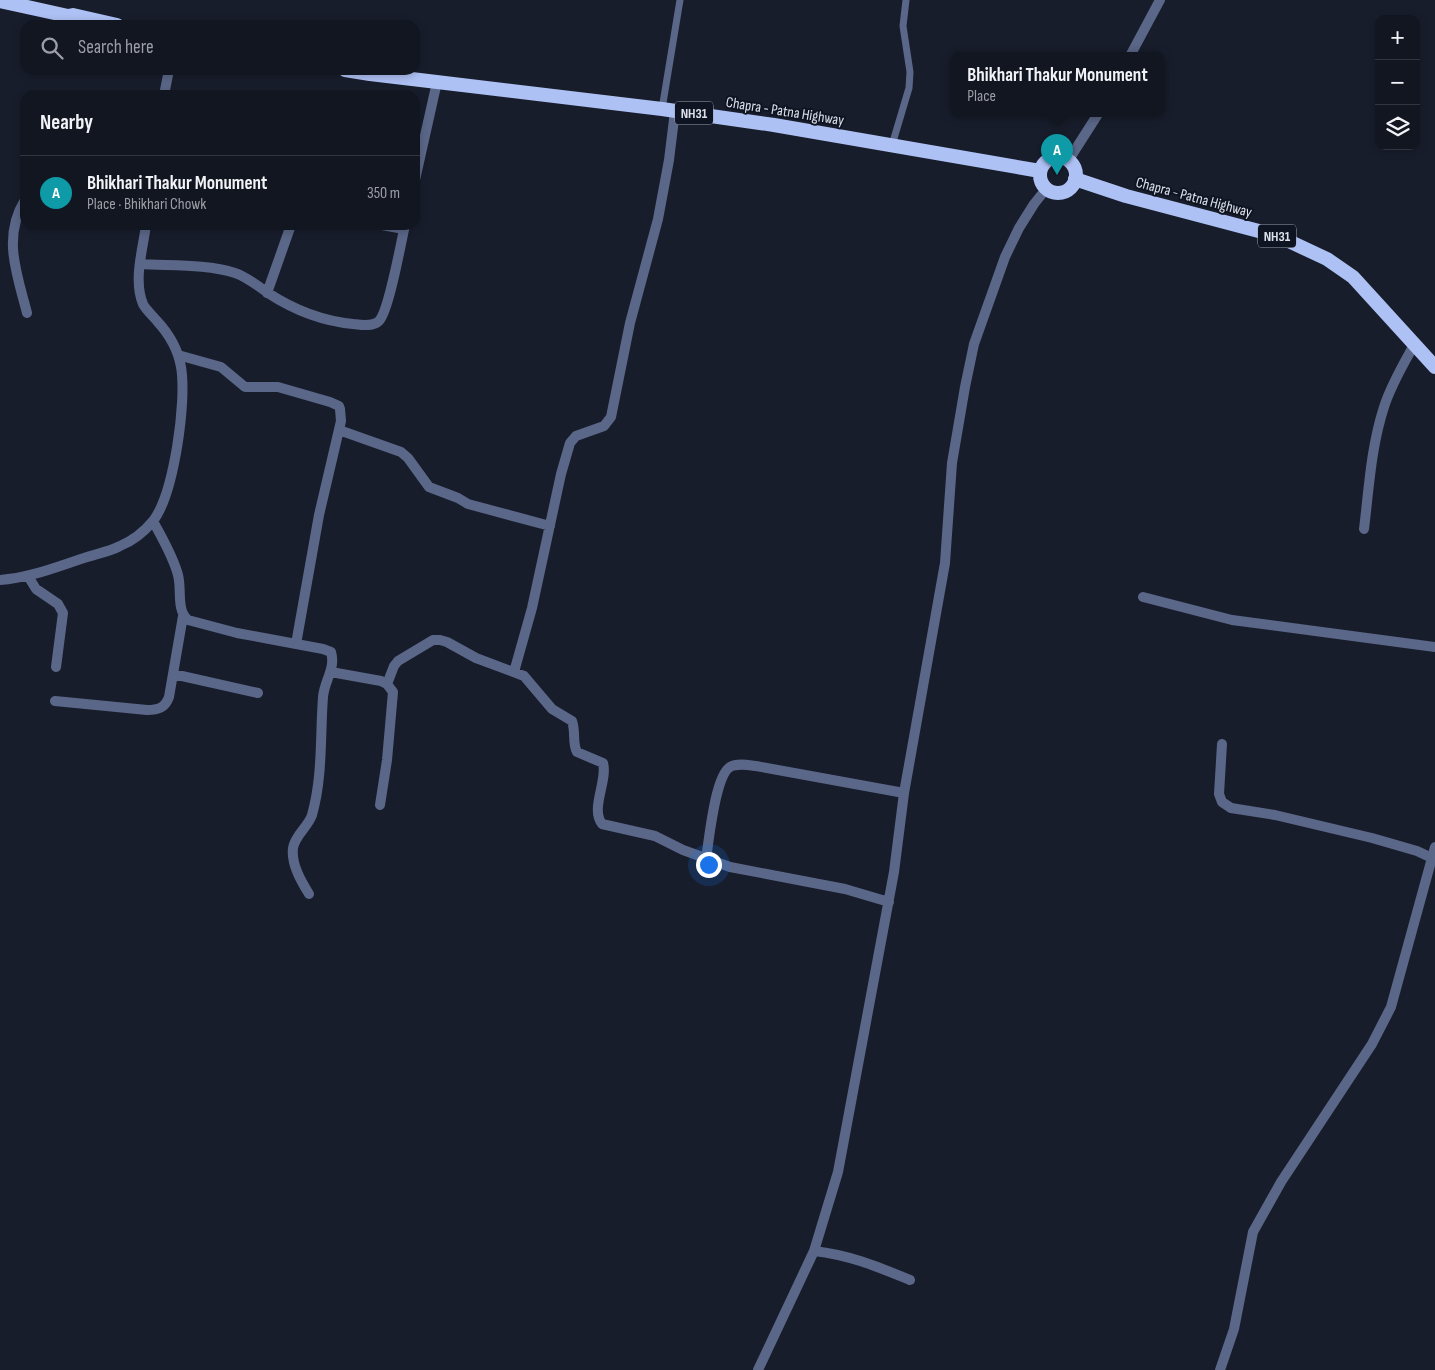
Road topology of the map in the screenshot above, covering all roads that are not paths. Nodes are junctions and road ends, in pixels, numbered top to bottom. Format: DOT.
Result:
graph roads {
  1 [pos="23,0"];
  2 [pos="680,0"];
  3 [pos="906,0"];
  4 [pos="1160,0"];
  5 [pos="0,1"];
  6 [pos="73,15"];
  7 [pos="95,20"];
  8 [pos="1132,52"];
  9 [pos="168,75"];
  10 [pos="383,75"];
  11 [pos="437,82"];
  12 [pos="165,90"];
  13 [pos="668,110"];
  14 [pos="1096,117"];
  15 [pos="892,145"];
  16 [pos="420,158"];
  17 [pos="1068,161"];
  18 [pos="1040,171"];
  19 [pos="1075,180"];
  20 [pos="1046,190"];
  21 [pos="20,208"];
  22 [pos="145,230"];
  23 [pos="290,230"];
  24 [pos="403,230"];
  25 [pos="140,264"];
  26 [pos="267,293"];
  27 [pos="27,313"];
  28 [pos="1414,345"];
  29 [pos="178,355"];
  30 [pos="1435,367"];
  31 [pos="339,430"];
  32 [pos="153,521"];
  33 [pos="550,526"];
  34 [pos="1364,529"];
  35 [pos="28,576"];
  36 [pos="0,580"];
  37 [pos="1143,597"];
  38 [pos="183,616"];
  39 [pos="296,644"];
  40 [pos="1435,647"];
  41 [pos="56,667"];
  42 [pos="331,672"];
  43 [pos="514,672"];
  44 [pos="173,674"];
  45 [pos="387,684"];
  46 [pos="258,693"];
  47 [pos="55,701"];
  48 [pos="1222,744"];
  49 [pos="904,793"];
  50 [pos="380,804"];
  51 [pos="1435,847"];
  52 [pos="1432,858"];
  53 [pos="706,859"];
  54 [pos="309,894"];
  55 [pos="888,902"];
  56 [pos="814,1251"];
  57 [pos="910,1280"];
  58 [pos="758,1370"];
  59 [pos="1220,1370"];
  1 -- 6 [label="highway"];
  2 -- 13 [label="lane"];
  3 -- 15 [label="lane"];
  4 -- 8 [label="street"];
  5 -- 6 [label="highway"];
  6 -- 7 [label="highway"];
  9 -- 12 [label="street"];
  10 -- 11 [label="highway, Chapra - Patna Highway / NH31"];
  11 -- 13 [label="highway, Chapra - Patna Highway / NH31"];
  11 -- 16 [label="street"];
  13 -- 15 [label="highway, Chapra - Patna Highway / NH31"];
  13 -- 33 [label="street"];
  14 -- 17 [label="street"];
  15 -- 18 [label="highway, Chapra - Patna Highway / NH31"];
  17 -- 18 [label="highway"];
  17 -- 19 [label="highway"];
  18 -- 20 [label="highway"];
  19 -- 20 [label="highway"];
  19 -- 28 [label="highway, Chapra - Patna Highway / NH31"];
  20 -- 49 [label="street"];
  21 -- 27 [label="street"];
  22 -- 25 [label="street"];
  23 -- 26 [label="street"];
  24 -- 26 [label="street"];
  25 -- 26 [label="street"];
  25 -- 29 [label="street"];
  28 -- 30 [label="highway, Chapra - Patna Highway / NH31"];
  28 -- 34 [label="street"];
  29 -- 31 [label="street"];
  29 -- 32 [label="street"];
  31 -- 33 [label="street"];
  31 -- 39 [label="street"];
  32 -- 35 [label="street"];
  32 -- 38 [label="street"];
  33 -- 43 [label="street"];
  35 -- 36 [label="street"];
  35 -- 41 [label="street"];
  37 -- 40 [label="street"];
  38 -- 39 [label="street"];
  38 -- 44 [label="street"];
  39 -- 42 [label="street"];
  42 -- 45 [label="street"];
  42 -- 54 [label="street"];
  43 -- 45 [label="street"];
  43 -- 53 [label="street"];
  44 -- 46 [label="street"];
  44 -- 47 [label="street"];
  45 -- 50 [label="street"];
  48 -- 52 [label="street"];
  49 -- 53 [label="street"];
  49 -- 55 [label="street"];
  51 -- 52 [label="street"];
  52 -- 59 [label="street"];
  53 -- 55 [label="street"];
  55 -- 56 [label="street"];
  56 -- 57 [label="street"];
  56 -- 58 [label="street"];
}
